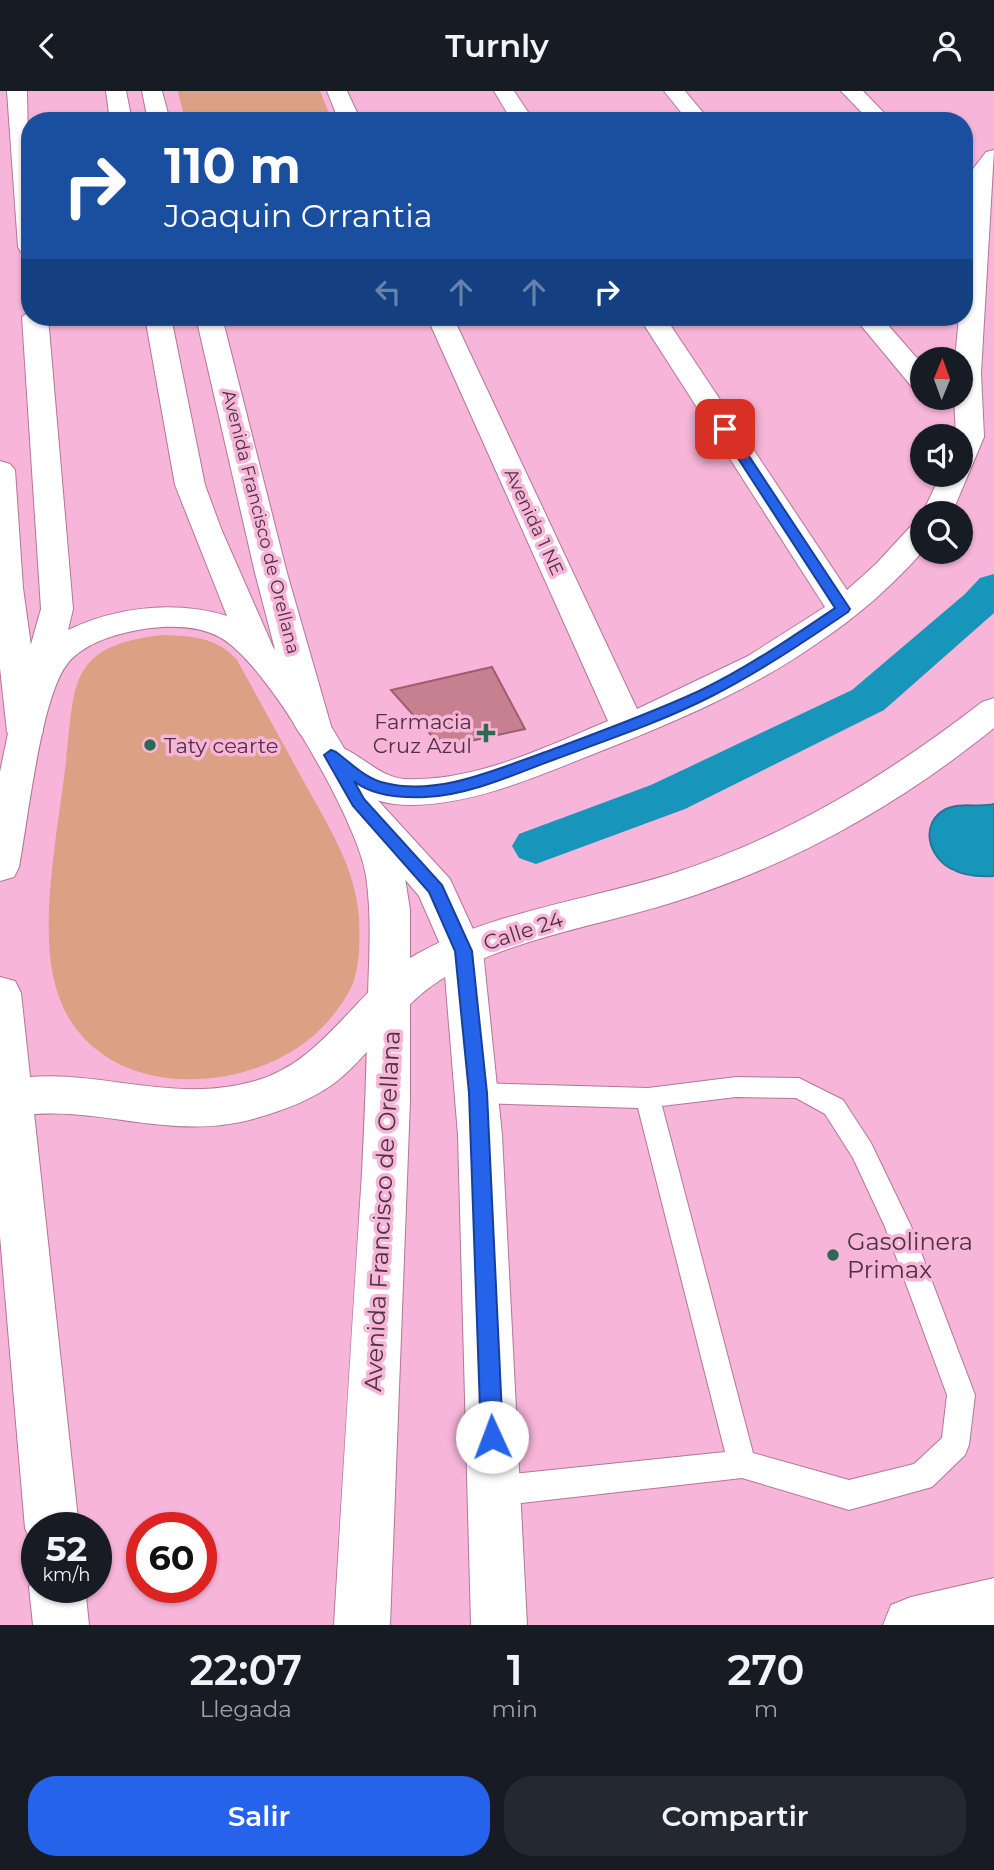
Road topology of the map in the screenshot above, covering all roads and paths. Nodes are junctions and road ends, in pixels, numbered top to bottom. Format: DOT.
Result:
graph roads {
  1 [pos="17,91"];
  2 [pos="116,91"];
  3 [pos="152,91"];
  4 [pos="337,91"];
  5 [pos="503,91"];
  6 [pos="674,91"];
  7 [pos="851,91"];
  8 [pos="120,112"];
  9 [pos="157,112"];
  10 [pos="346,112"];
  11 [pos="517,112"];
  12 [pos="692,112"];
  13 [pos="873,112"];
  14 [pos="21,139"];
  15 [pos="994,157"];
  16 [pos="973,205"];
  17 [pos="36,326"];
  18 [pos="160,326"];
  19 [pos="211,326"];
  20 [pos="444,326"];
  21 [pos="658,326"];
  22 [pos="875,326"];
  23 [pos="968,326"];
  24 [pos="910,367"];
  25 [pos="966,424"];
  26 [pos="0,470"];
  27 [pos="910,548"];
  28 [pos="843,609"];
  29 [pos="257,649"];
  30 [pos="994,710"];
  31 [pos="28,716"];
  32 [pos="628,727"];
  33 [pos="322,741"];
  34 [pos="18,771"];
  35 [pos="358,802"];
  36 [pos="0,815"];
  37 [pos="0,867"];
  38 [pos="463,951"];
  39 [pos="0,993"];
  40 [pos="391,996"];
  41 [pos="478,1093"];
  42 [pos="22,1097"];
  43 [pos="648,1098"];
  44 [pos="742,1464"];
  45 [pos="494,1491"];
  46 [pos="51,1512"];
  47 [pos="59,1603"];
  48 [pos="994,1606"];
  49 [pos="61,1625"];
  50 [pos="362,1625"];
  51 [pos="499,1625"];
  52 [pos="911,1625"];
  1 -- 14 [label="main road"];
  2 -- 8 [label="main road"];
  3 -- 9 [label="main road"];
  4 -- 10 [label="main road"];
  5 -- 11 [label="main road"];
  6 -- 12 [label="main road"];
  7 -- 13 [label="main road"];
  15 -- 16 [label="main road"];
  17 -- 31 [label="main road"];
  18 -- 29 [label="main road, Avenida Francisco de Orellana"];
  19 -- 33 [label="main road, Avenida Francisco de Orellana"];
  20 -- 32 [label="main road, Avenida 1 NE"];
  21 -- 28 [label="main road"];
  22 -- 24 [label="main road"];
  23 -- 25 [label="main road"];
  26 -- 31 [label="main road"];
  27 -- 28 [label="main road"];
  28 -- 32 [label="main road"];
  29 -- 31 [label="main road"];
  29 -- 33 [label="main road, Avenida Francisco de Orellana"];
  30 -- 38 [label="main road, Calle 24"];
  31 -- 34 [label="main road"];
  32 -- 33 [label="main road"];
  33 -- 35 [label="main road, Avenida Francisco de Orellana"];
  34 -- 36 [label="main road"];
  34 -- 37 [label="main road"];
  35 -- 38 [label="main road, Avenida Francisco de Orellana"];
  35 -- 40 [label="main road, Avenida Francisco de Orellana"];
  38 -- 40 [label="main road, Calle 24"];
  38 -- 41 [label="main road, Avenida Francisco de Orellana"];
  39 -- 42 [label="main road"];
  40 -- 42 [label="main road, Calle 24"];
  40 -- 50 [label="main road, Avenida Francisco de Orellana"];
  41 -- 43 [label="lane"];
  41 -- 45 [label="main road, Avenida Francisco de Orellana"];
  42 -- 46 [label="main road"];
  43 -- 44 [label="lane"];
  43 -- 44 [label="lane"];
  44 -- 45 [label="lane"];
  45 -- 51 [label="main road, Avenida Francisco de Orellana"];
  47 -- 49 [label="main road"];
  48 -- 52 [label="main road"];
}
